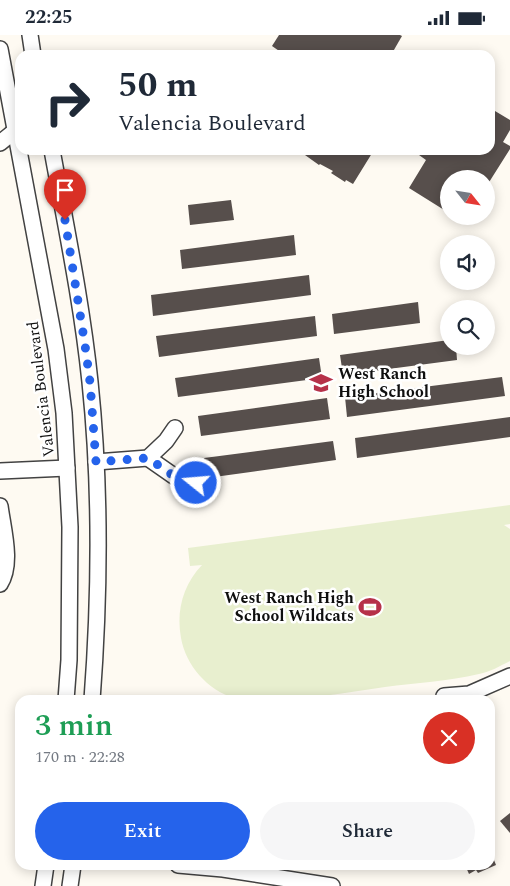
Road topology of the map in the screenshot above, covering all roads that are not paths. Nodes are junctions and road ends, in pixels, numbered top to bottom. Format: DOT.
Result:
graph roads {
  1 [pos="30,35"];
  2 [pos="0,49"];
  3 [pos="32,50"];
  4 [pos="15,116"];
  5 [pos="0,124"];
  6 [pos="15,129"];
  7 [pos="15,132"];
  8 [pos="0,143"];
  9 [pos="22,155"];
  10 [pos="53,155"];
  11 [pos="175,428"];
  12 [pos="148,458"];
  13 [pos="96,462"];
  14 [pos="67,468"];
  15 [pos="0,471"];
  16 [pos="196,483"];
  17 [pos="0,506"];
  18 [pos="0,584"];
  19 [pos="510,676"];
  20 [pos="66,695"];
  21 [pos="92,695"];
  22 [pos="456,695"];
  23 [pos="45,870"];
  24 [pos="72,870"];
  25 [pos="229,870"];
  26 [pos="43,886"];
  27 [pos="70,886"];
  28 [pos="332,886"];
  1 -- 3 [label="street"];
  2 -- 4 [label="street, Valencia Boulevard"];
  5 -- 6 [label="street"];
  7 -- 8 [label="street"];
  9 -- 14 [label="street, Valencia Boulevard"];
  10 -- 13 [label="street"];
  11 -- 12 [label="street"];
  12 -- 13 [label="street"];
  12 -- 16 [label="street"];
  13 -- 21 [label="street"];
  14 -- 15 [label="street"];
  14 -- 20 [label="street, Valencia Boulevard"];
  17 -- 18 [label="street"];
  19 -- 22 [label="street"];
  23 -- 26 [label="street"];
  24 -- 27 [label="street"];
  25 -- 28 [label="street"];
}
